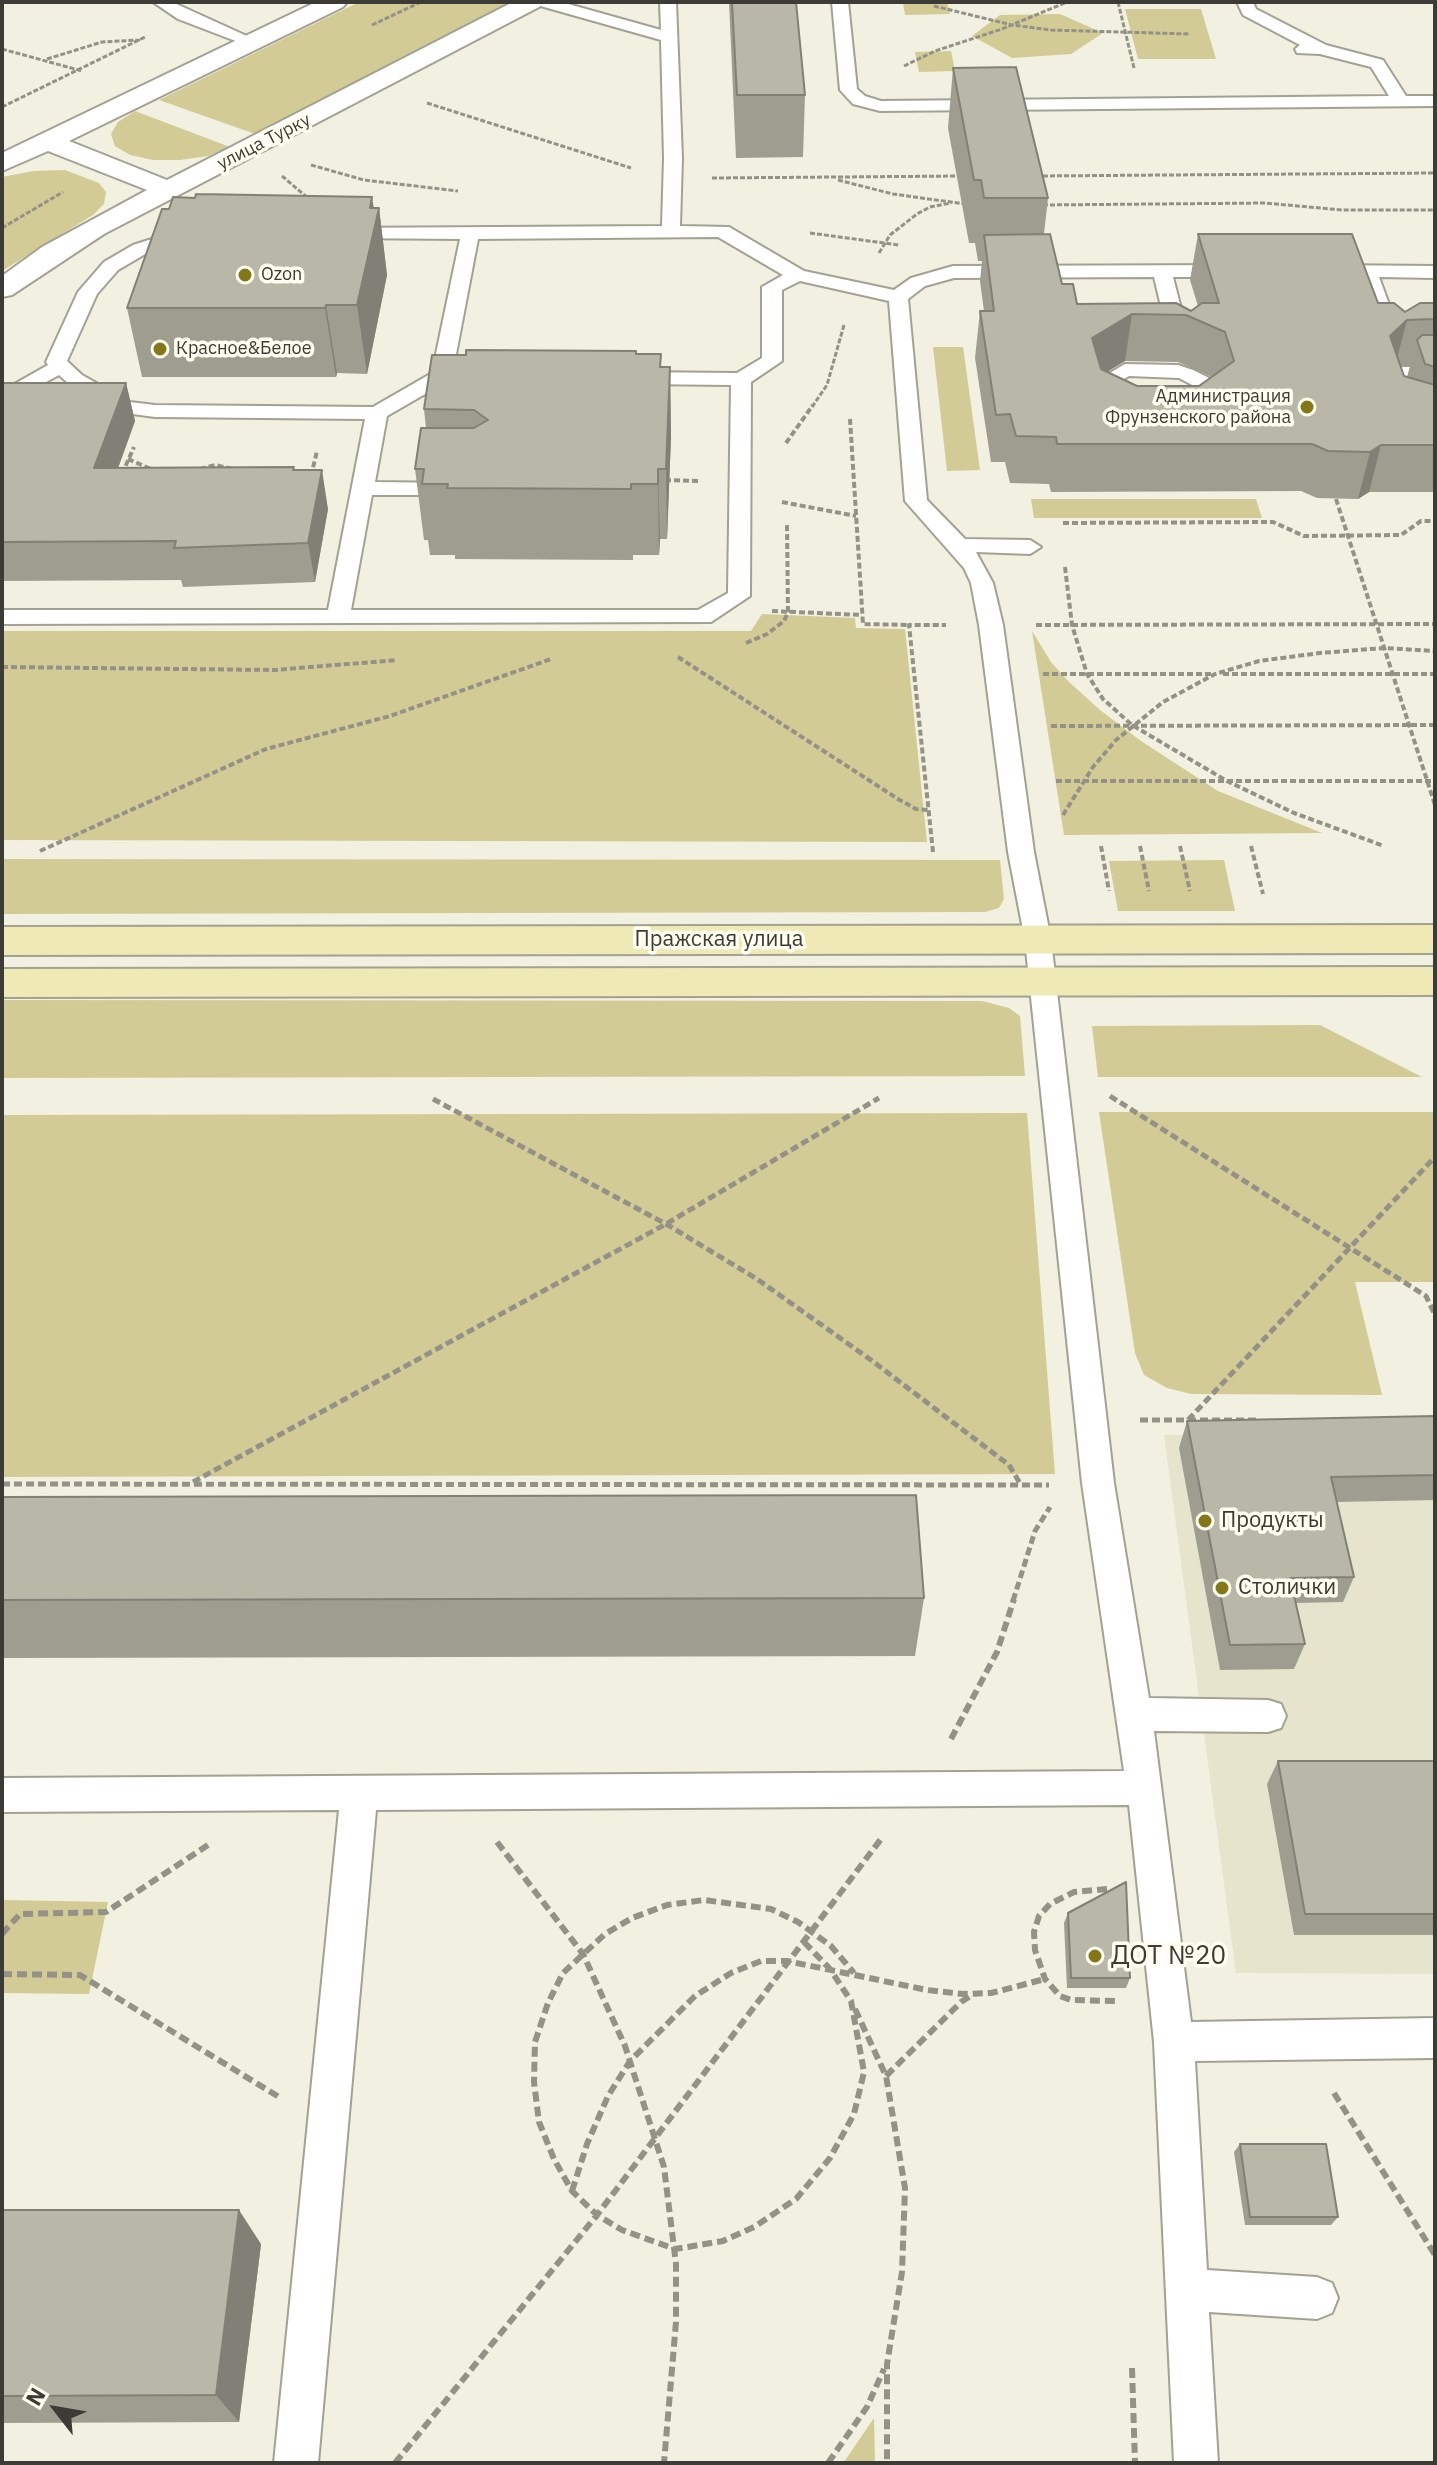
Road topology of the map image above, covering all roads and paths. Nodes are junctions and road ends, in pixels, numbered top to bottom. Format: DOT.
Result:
graph roads {
  1 [pos="107,2"];
  2 [pos="116,2"];
  3 [pos="161,2"];
  4 [pos="335,2"];
  5 [pos="531,2"];
  6 [pos="543,2"];
  7 [pos="668,2"];
  8 [pos="840,2"];
  9 [pos="1067,2"];
  10 [pos="1118,2"];
  11 [pos="1245,2"];
  12 [pos="934,6"];
  13 [pos="1012,25"];
  14 [pos="1125,30"];
  15 [pos="149,34"];
  16 [pos="1189,34"];
  17 [pos="668,37"];
  18 [pos="142,39"];
  19 [pos="158,40"];
  20 [pos="252,42"];
  21 [pos="2,49"];
  22 [pos="47,59"];
  23 [pos="81,70"];
  24 [pos="95,76"];
  25 [pos="855,95"];
  26 [pos="423,101"];
  27 [pos="1400,101"];
  28 [pos="1435,101"];
  29 [pos="1143,104"];
  30 [pos="2,107"];
  31 [pos="47,141"];
  32 [pos="2,163"];
  33 [pos="616,164"];
  34 [pos="311,165"];
  35 [pos="278,173"];
  36 [pos="1435,173"];
  37 [pos="973,176"];
  38 [pos="1036,176"];
  39 [pos="829,177"];
  40 [pos="672,178"];
  41 [pos="469,192"];
  42 [pos="180,194"];
  43 [pos="951,203"];
  44 [pos="973,204"];
  45 [pos="1038,205"];
  46 [pos="1435,210"];
  47 [pos="206,231"];
  48 [pos="326,231"];
  49 [pos="671,231"];
  50 [pos="470,233"];
  51 [pos="811,233"];
  52 [pos="885,242"];
  53 [pos="901,245"];
  54 [pos="1162,271"];
  55 [pos="1257,271"];
  56 [pos="1304,271"];
  57 [pos="1367,271"];
  58 [pos="1435,272"];
  59 [pos="798,275"];
  60 [pos="2,289"];
  61 [pos="864,289"];
  62 [pos="898,297"];
  63 [pos="1183,361"];
  64 [pos="1399,361"];
  65 [pos="60,366"];
  66 [pos="1435,373"];
  67 [pos="442,376"];
  68 [pos="474,377"];
  69 [pos="615,378"];
  70 [pos="741,379"];
  71 [pos="2,400"];
  72 [pos="377,413"];
  73 [pos="850,419"];
  74 [pos="1435,428"];
  75 [pos="138,440"];
  76 [pos="319,444"];
  77 [pos="781,449"];
  78 [pos="128,459"];
  79 [pos="195,471"];
  80 [pos="163,472"];
  81 [pos="239,472"];
  82 [pos="121,477"];
  83 [pos="311,479"];
  84 [pos="652,480"];
  85 [pos="700,481"];
  86 [pos="363,488"];
  87 [pos="481,489"];
  88 [pos="778,492"];
  89 [pos="1336,499"];
  90 [pos="785,510"];
  91 [pos="1435,521"];
  92 [pos="787,523"];
  93 [pos="1058,523"];
  94 [pos="1347,535"];
  95 [pos="959,545"];
  96 [pos="1030,547"];
  97 [pos="1064,564"];
  98 [pos="476,593"];
  99 [pos="2,617"];
  100 [pos="338,617"];
  101 [pos="471,617"];
  102 [pos="1376,624"];
  103 [pos="1435,624"];
  104 [pos="909,625"];
  105 [pos="991,625"];
  106 [pos="1072,625"];
  107 [pos="732,645"];
  108 [pos="1384,648"];
  109 [pos="682,650"];
  110 [pos="1435,651"];
  111 [pos="537,654"];
  112 [pos="552,654"];
  113 [pos="558,657"];
  114 [pos="397,660"];
  115 [pos="2,667"];
  116 [pos="1030,674"];
  117 [pos="1087,674"];
  118 [pos="1215,674"];
  119 [pos="1392,674"];
  120 [pos="1435,674"];
  121 [pos="1132,725"];
  122 [pos="1409,725"];
  123 [pos="1435,725"];
  124 [pos="1038,726"];
  125 [pos="1045,781"];
  126 [pos="1084,781"];
  127 [pos="1227,781"];
  128 [pos="1427,781"];
  129 [pos="1435,781"];
  130 [pos="1435,805"];
  131 [pos="929,810"];
  132 [pos="1058,824"];
  133 [pos="1101,846"];
  134 [pos="1140,846"];
  135 [pos="1180,846"];
  136 [pos="1384,846"];
  137 [pos="40,851"];
  138 [pos="933,852"];
  139 [pos="1111,902"];
  140 [pos="1151,902"];
  141 [pos="1192,902"];
  142 [pos="1435,939"];
  143 [pos="1038,940"];
  144 [pos="2,941"];
  145 [pos="1042,981"];
  146 [pos="1435,981"];
  147 [pos="2,983"];
  148 [pos="1110,1096"];
  149 [pos="879,1098"];
  150 [pos="433,1099"];
  151 [pos="1435,1157"];
  152 [pos="666,1224"];
  153 [pos="1352,1247"];
  154 [pos="1435,1315"];
  155 [pos="1091,1419"];
  156 [pos="1188,1420"];
  157 [pos="1265,1420"];
  158 [pos="193,1483"];
  159 [pos="2,1484"];
  160 [pos="1021,1485"];
  161 [pos="1134,1714"];
  162 [pos="1268,1716"];
  163 [pos="1145,1788"];
  164 [pos="918,1789"];
  165 [pos="454,1792"];
  166 [pos="241,1793"];
  167 [pos="359,1793"];
  168 [pos="2,1795"];
  169 [pos="1156,1885"];
  170 [pos="811,1931"];
  171 [pos="2,1934"];
  172 [pos="804,1942"];
  173 [pos="583,1954"];
  174 [pos="787,1961"];
  175 [pos="830,1969"];
  176 [pos="854,1973"];
  177 [pos="2,1974"];
  178 [pos="1045,1979"];
  179 [pos="975,1993"];
  180 [pos="851,2001"];
  181 [pos="1170,2003"];
  182 [pos="1435,2038"];
  183 [pos="1302,2040"];
  184 [pos="1174,2042"];
  185 [pos="630,2061"];
  186 [pos="886,2076"];
  187 [pos="328,2127"];
  188 [pos="655,2138"];
  189 [pos="572,2191"];
  190 [pos="597,2215"];
  191 [pos="675,2249"];
  192 [pos="1435,2255"];
  193 [pos="1187,2290"];
  194 [pos="1317,2298"];
  195 [pos="887,2364"];
  196 [pos="296,2463"];
  197 [pos="395,2463"];
  198 [pos="664,2463"];
  199 [pos="828,2463"];
  200 [pos="887,2463"];
  201 [pos="1196,2463"];
  1 -- 2 [label="path"];
  3 -- 20 [label="lane"];
  4 -- 20 [label="street"];
  5 -- 42 [label="street, улица Турку"];
  6 -- 17 [label="lane"];
  7 -- 17 [label="lane"];
  8 -- 25 [label="lane"];
  9 -- 13 [label="path"];
  10 -- 14 [label="path"];
  11 -- 27 [label="lane"];
  12 -- 13 [label="path"];
  13 -- 14 [label="path"];
  13 -- 25 [label="path"];
  14 -- 16 [label="path"];
  14 -- 29 [label="path"];
  15 -- 18 [label="path"];
  17 -- 40 [label="lane"];
  18 -- 19 [label="path"];
  18 -- 22 [label="path"];
  18 -- 23 [label="path"];
  20 -- 31 [label="street"];
  21 -- 22 [label="path"];
  22 -- 23 [label="path"];
  23 -- 24 [label="path"];
  23 -- 30 [label="path"];
  25 -- 29 [label="lane"];
  26 -- 33 [label="path"];
  27 -- 28 [label="lane"];
  27 -- 29 [label="lane"];
  31 -- 32 [label="street"];
  31 -- 42 [label="street"];
  34 -- 41 [label="path"];
  35 -- 48 [label="path"];
  36 -- 38 [label="path"];
  37 -- 39 [label="path"];
  39 -- 40 [label="path"];
  39 -- 43 [label="path"];
  40 -- 49 [label="lane"];
  42 -- 60 [label="street, улица Турку"];
  43 -- 44 [label="path"];
  43 -- 52 [label="path"];
  45 -- 46 [label="path"];
  47 -- 65 [label="lane"];
  48 -- 50 [label="lane"];
  49 -- 50 [label="lane"];
  49 -- 59 [label="lane"];
  50 -- 67 [label="lane"];
  51 -- 52 [label="path"];
  52 -- 53 [label="path"];
  52 -- 61 [label="path"];
  54 -- 55 [label="lane"];
  54 -- 62 [label="lane"];
  54 -- 63 [label="lane"];
  56 -- 57 [label="lane"];
  57 -- 58 [label="lane"];
  57 -- 64 [label="lane"];
  59 -- 61 [label="lane"];
  59 -- 70 [label="lane"];
  61 -- 62 [label="lane"];
  61 -- 77 [label="path"];
  62 -- 95 [label="lane"];
  63 -- 63 [label="lane"];
  64 -- 66 [label="lane"];
  64 -- 74 [label="lane"];
  65 -- 71 [label="lane"];
  65 -- 72 [label="lane"];
  67 -- 68 [label="lane"];
  67 -- 72 [label="lane"];
  69 -- 70 [label="lane"];
  70 -- 101 [label="lane"];
  72 -- 86 [label="lane"];
  73 -- 104 [label="path"];
  75 -- 78 [label="path"];
  76 -- 83 [label="path"];
  78 -- 80 [label="path"];
  78 -- 82 [label="path"];
  79 -- 81 [label="path"];
  84 -- 85 [label="path"];
  86 -- 87 [label="lane"];
  86 -- 100 [label="lane"];
  88 -- 90 [label="path"];
  89 -- 94 [label="path"];
  91 -- 94 [label="path"];
  92 -- 107 [label="path"];
  93 -- 94 [label="path"];
  94 -- 102 [label="path"];
  95 -- 96 [label="lane"];
  95 -- 105 [label="lane"];
  97 -- 106 [label="path"];
  98 -- 101 [label="lane"];
  99 -- 100 [label="lane"];
  100 -- 101 [label="lane"];
  102 -- 103 [label="path"];
  102 -- 106 [label="path"];
  102 -- 108 [label="path"];
  104 -- 105 [label="path"];
  104 -- 131 [label="path"];
  105 -- 106 [label="path"];
  105 -- 143 [label="lane"];
  106 -- 117 [label="path"];
  108 -- 110 [label="path"];
  108 -- 118 [label="path"];
  108 -- 119 [label="path"];
  109 -- 131 [label="path"];
  111 -- 112 [label="path"];
  113 -- 137 [label="path"];
  114 -- 115 [label="path"];
  116 -- 117 [label="path"];
  117 -- 118 [label="path"];
  117 -- 121 [label="path"];
  118 -- 119 [label="path"];
  118 -- 121 [label="path"];
  119 -- 120 [label="path"];
  119 -- 122 [label="path"];
  121 -- 122 [label="path"];
  121 -- 124 [label="path"];
  121 -- 126 [label="path"];
  121 -- 127 [label="path"];
  122 -- 123 [label="path"];
  122 -- 128 [label="path"];
  125 -- 126 [label="path"];
  126 -- 127 [label="path"];
  126 -- 132 [label="path"];
  127 -- 128 [label="path"];
  127 -- 136 [label="path"];
  128 -- 129 [label="path"];
  128 -- 130 [label="path"];
  131 -- 138 [label="path"];
  133 -- 139 [label="path"];
  134 -- 140 [label="path"];
  135 -- 141 [label="path"];
  142 -- 143 [label="street, Пражская улица"];
  143 -- 144 [label="street, Пражская улица"];
  143 -- 145 [label="lane"];
  145 -- 146 [label="street, Пражская улица"];
  145 -- 147 [label="street, Пражская улица"];
  145 -- 155 [label="lane"];
  148 -- 153 [label="path"];
  149 -- 152 [label="path"];
  150 -- 152 [label="path"];
  151 -- 153 [label="path"];
  152 -- 158 [label="path"];
  152 -- 160 [label="path"];
  153 -- 154 [label="path"];
  153 -- 156 [label="path"];
  155 -- 156 [label="path"];
  155 -- 161 [label="lane"];
  156 -- 157 [label="path"];
  158 -- 159 [label="path"];
  158 -- 160 [label="path"];
  160 -- 164 [label="path"];
  161 -- 162 [label="lane"];
  161 -- 163 [label="lane"];
  163 -- 164 [label="lane"];
  163 -- 169 [label="lane"];
  164 -- 165 [label="lane"];
  164 -- 170 [label="path"];
  165 -- 167 [label="lane"];
  165 -- 173 [label="path"];
  166 -- 167 [label="lane"];
  166 -- 168 [label="lane"];
  166 -- 171 [label="path"];
  167 -- 187 [label="lane"];
  169 -- 178 [label="path"];
  169 -- 181 [label="lane"];
  170 -- 172 [label="path"];
  170 -- 173 [label="path"];
  170 -- 176 [label="path"];
  172 -- 174 [label="path"];
  172 -- 175 [label="path"];
  173 -- 185 [label="path"];
  173 -- 189 [label="path"];
  174 -- 175 [label="path"];
  174 -- 185 [label="path"];
  174 -- 188 [label="path"];
  175 -- 176 [label="path"];
  175 -- 180 [label="path"];
  176 -- 179 [label="path"];
  177 -- 187 [label="path"];
  178 -- 179 [label="path"];
  178 -- 181 [label="path"];
  179 -- 186 [label="path"];
  180 -- 186 [label="path"];
  180 -- 191 [label="path"];
  181 -- 184 [label="lane"];
  182 -- 183 [label="lane"];
  183 -- 184 [label="lane"];
  183 -- 192 [label="path"];
  184 -- 193 [label="lane"];
  185 -- 188 [label="path"];
  185 -- 189 [label="path"];
  186 -- 195 [label="path"];
  187 -- 196 [label="lane"];
  188 -- 190 [label="path"];
  188 -- 191 [label="path"];
  189 -- 190 [label="path"];
  190 -- 191 [label="path"];
  190 -- 197 [label="path"];
  191 -- 198 [label="path"];
  193 -- 194 [label="lane"];
  193 -- 201 [label="lane"];
  195 -- 199 [label="path"];
  195 -- 200 [label="path"];
}
